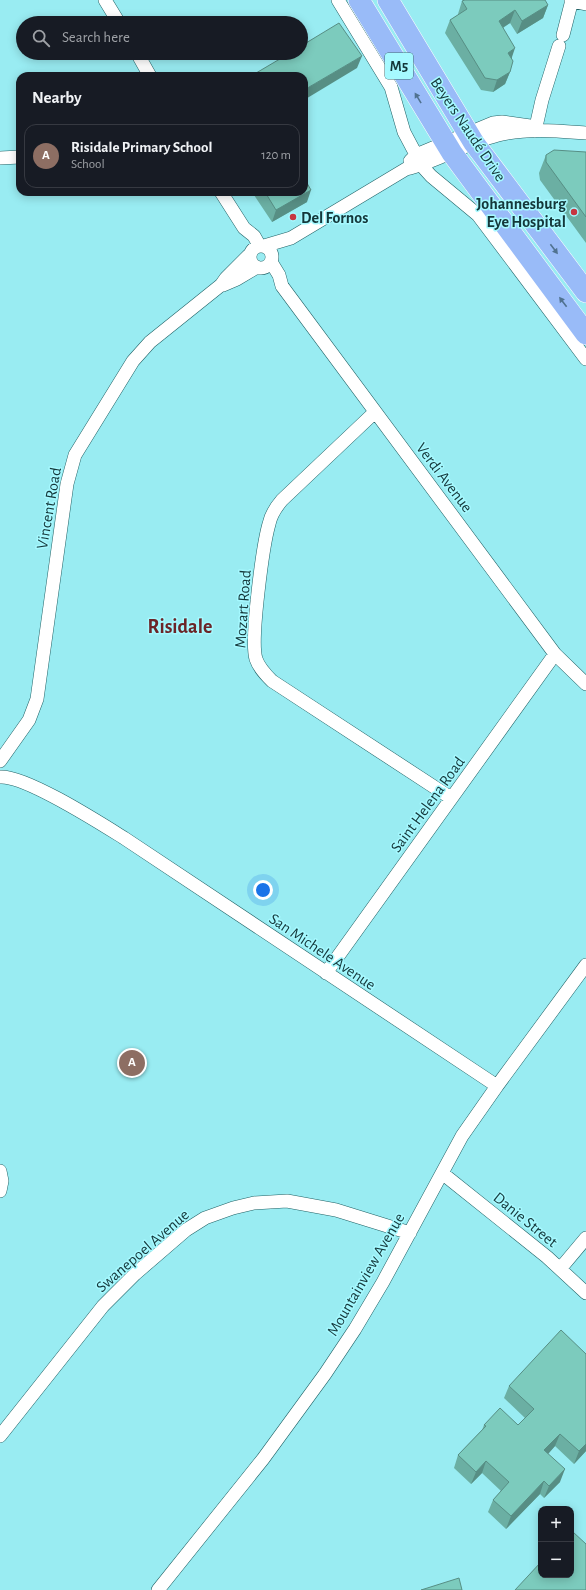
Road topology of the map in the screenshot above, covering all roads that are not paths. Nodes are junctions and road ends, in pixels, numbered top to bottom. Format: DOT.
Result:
graph roads {
  1 [pos="105,0"];
  2 [pos="338,0"];
  3 [pos="359,0"];
  4 [pos="388,0"];
  5 [pos="571,0"];
  6 [pos="586,4"];
  7 [pos="115,16"];
  8 [pos="141,60"];
  9 [pos="148,72"];
  10 [pos="536,130"];
  11 [pos="586,133"];
  12 [pos="471,137"];
  13 [pos="448,148"];
  14 [pos="16,157"];
  15 [pos="0,158"];
  16 [pos="419,160"];
  17 [pos="224,196"];
  18 [pos="291,238"];
  19 [pos="256,249"];
  20 [pos="266,264"];
  21 [pos="222,285"];
  22 [pos="586,292"];
  23 [pos="586,334"];
  24 [pos="586,359"];
  25 [pos="375,412"];
  26 [pos="555,654"];
  27 [pos="586,684"];
  28 [pos="1,759"];
  29 [pos="2,775"];
  30 [pos="451,798"];
  31 [pos="586,965"];
  32 [pos="326,973"];
  33 [pos="497,1086"];
  34 [pos="0,1171"];
  35 [pos="442,1174"];
  36 [pos="0,1191"];
  37 [pos="410,1233"];
  38 [pos="586,1238"];
  39 [pos="560,1269"];
  40 [pos="586,1293"];
  41 [pos="0,1436"];
  42 [pos="158,1590"];
  1 -- 7 [label="street"];
  2 -- 16 [label="street"];
  13 -- 3 [label="main road, Beyers Naudé Drive / M5, one-way"];
  4 -- 12 [label="main road, Beyers Naudé Drive / M5"];
  5 -- 6 [label="street"];
  5 -- 10 [label="street"];
  8 -- 9 [label="street"];
  10 -- 11 [label="street"];
  10 -- 12 [label="street"];
  12 -- 13 [label="street"];
  12 -- 22 [label="main road, Beyers Naudé Drive / M5, one-way"];
  13 -- 16 [label="street"];
  23 -- 13 [label="main road, Beyers Naudé Drive / M5, one-way"];
  14 -- 15 [label="street"];
  16 -- 18 [label="street, Vincent Road"];
  16 -- 24 [label="street"];
  17 -- 19 [label="street"];
  18 -- 19 [label="street, Vincent Road"];
  18 -- 20 [label="street, Vincent Road"];
  19 -- 20 [label="street"];
  19 -- 20 [label="street"];
  19 -- 21 [label="street, Vincent Road"];
  20 -- 21 [label="street, Vincent Road"];
  20 -- 25 [label="street, Verdi Avenue"];
  21 -- 28 [label="street, Vincent Road"];
  25 -- 26 [label="street, Verdi Avenue"];
  25 -- 30 [label="street, Mozart Road"];
  26 -- 27 [label="street, Verdi Avenue"];
  26 -- 30 [label="street, Saint Helena Road"];
  29 -- 32 [label="street, San Michele Avenue"];
  30 -- 32 [label="street, Saint Helena Road"];
  31 -- 33 [label="street, Mountainview Avenue"];
  32 -- 33 [label="street, San Michele Avenue"];
  33 -- 35 [label="street, Mountainview Avenue"];
  34 -- 36 [label="street"];
  35 -- 37 [label="street, Mountainview Avenue"];
  35 -- 39 [label="street, Danie Street"];
  37 -- 41 [label="street, Swanepoel Avenue"];
  37 -- 42 [label="street, Mountainview Avenue"];
  38 -- 39 [label="street"];
  39 -- 40 [label="street, Danie Street"];
}
